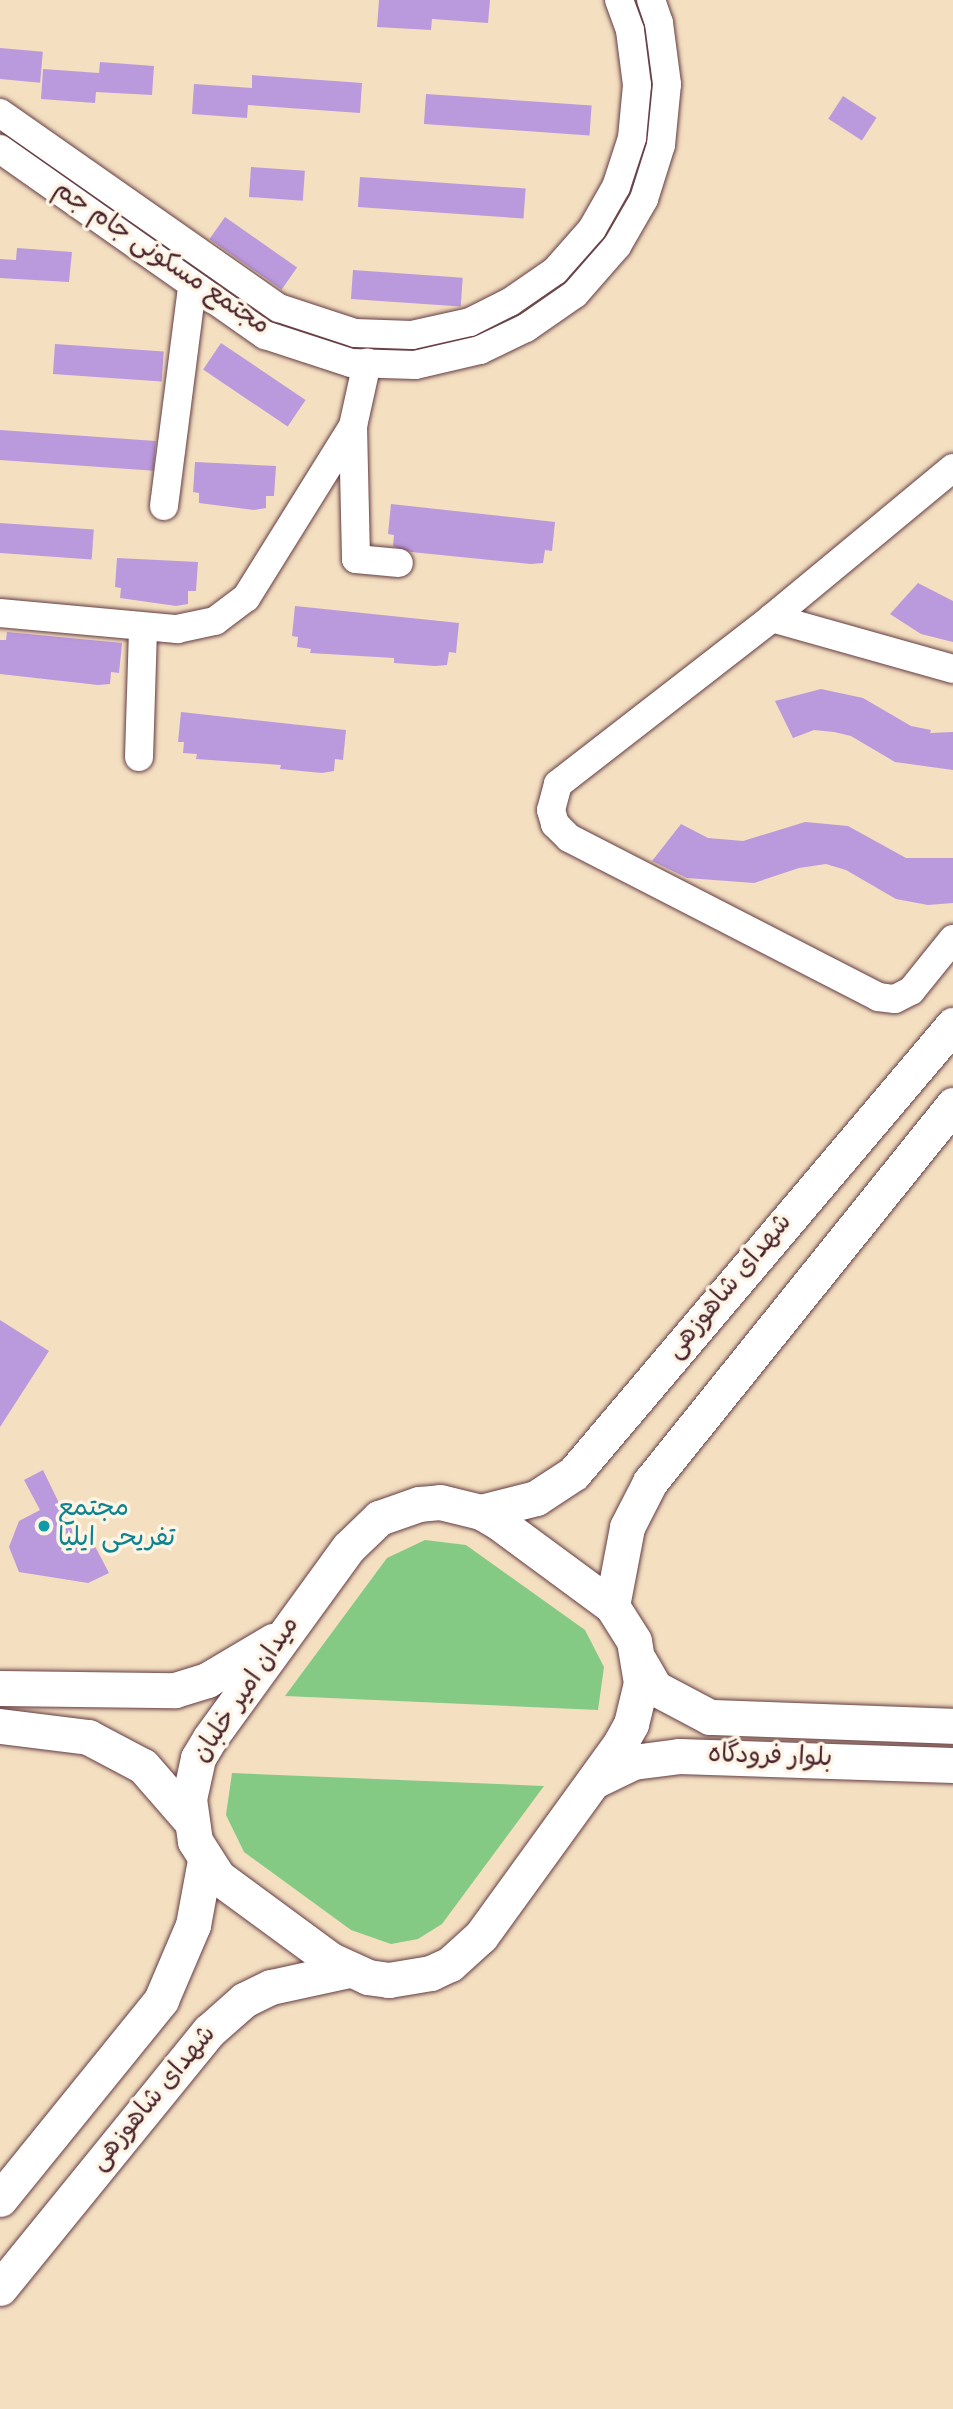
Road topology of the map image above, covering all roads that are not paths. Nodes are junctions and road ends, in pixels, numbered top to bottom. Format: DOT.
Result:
graph roads {
  1 [pos="619,0"];
  2 [pos="651,0"];
  3 [pos="0,113"];
  4 [pos="0,149"];
  5 [pos="610,198"];
  6 [pos="637,211"];
  7 [pos="192,287"];
  8 [pos="368,363"];
  9 [pos="353,426"];
  10 [pos="953,468"];
  11 [pos="164,506"];
  12 [pos="399,563"];
  13 [pos="0,613"];
  14 [pos="772,618"];
  15 [pos="143,627"];
  16 [pos="953,669"];
  17 [pos="139,757"];
  18 [pos="953,939"];
  19 [pos="953,1025"];
  20 [pos="953,1105"];
  21 [pos="481,1512"];
  22 [pos="612,1606"];
  23 [pos="286,1634"];
  24 [pos="640,1662"];
  25 [pos="0,1688"];
  26 [pos="0,1726"];
  27 [pos="953,1726"];
  28 [pos="953,1765"];
  29 [pos="591,1783"];
  30 [pos="190,1821"];
  31 [pos="205,1860"];
  32 [pos="348,1970"];
  33 [pos="0,2199"];
  34 [pos="0,2288"];
  1 -- 5 [label="street, مجتمع مسکونی جام جم"];
  2 -- 6 [label="street, مجتمع مسکونی جام جم"];
  3 -- 5 [label="street, مجتمع مسکونی جام جم"];
  4 -- 7 [label="street, مجتمع مسکونی جام جم"];
  5 -- 6 [label="street"];
  6 -- 8 [label="street, مجتمع مسکونی جام جم"];
  7 -- 8 [label="street, مجتمع مسکونی جام جم"];
  7 -- 11 [label="street"];
  8 -- 9 [label="street"];
  9 -- 12 [label="street"];
  9 -- 15 [label="street"];
  10 -- 14 [label="street"];
  13 -- 15 [label="street"];
  14 -- 16 [label="street"];
  14 -- 18 [label="street"];
  15 -- 17 [label="street"];
  19 -- 21 [label="main road, شهدای شاهوزهی"];
  20 -- 22 [label="main road"];
  21 -- 22 [label="main road, میدان امیر خلبان"];
  21 -- 23 [label="main road, میدان امیر خلبان"];
  22 -- 24 [label="main road, میدان امیر خلبان"];
  23 -- 25 [label="main road"];
  23 -- 30 [label="main road, میدان امیر خلبان"];
  24 -- 27 [label="main road, بلوار فرودگاه"];
  24 -- 29 [label="main road, میدان امیر خلبان"];
  26 -- 30 [label="main road"];
  28 -- 29 [label="main road, بلوار فرودگاه"];
  29 -- 32 [label="main road, میدان امیر خلبان"];
  30 -- 31 [label="main road, میدان امیر خلبان"];
  31 -- 32 [label="main road, میدان امیر خلبان"];
  31 -- 33 [label="main road"];
  32 -- 34 [label="main road, شهدای شاهوزهی"];
}
